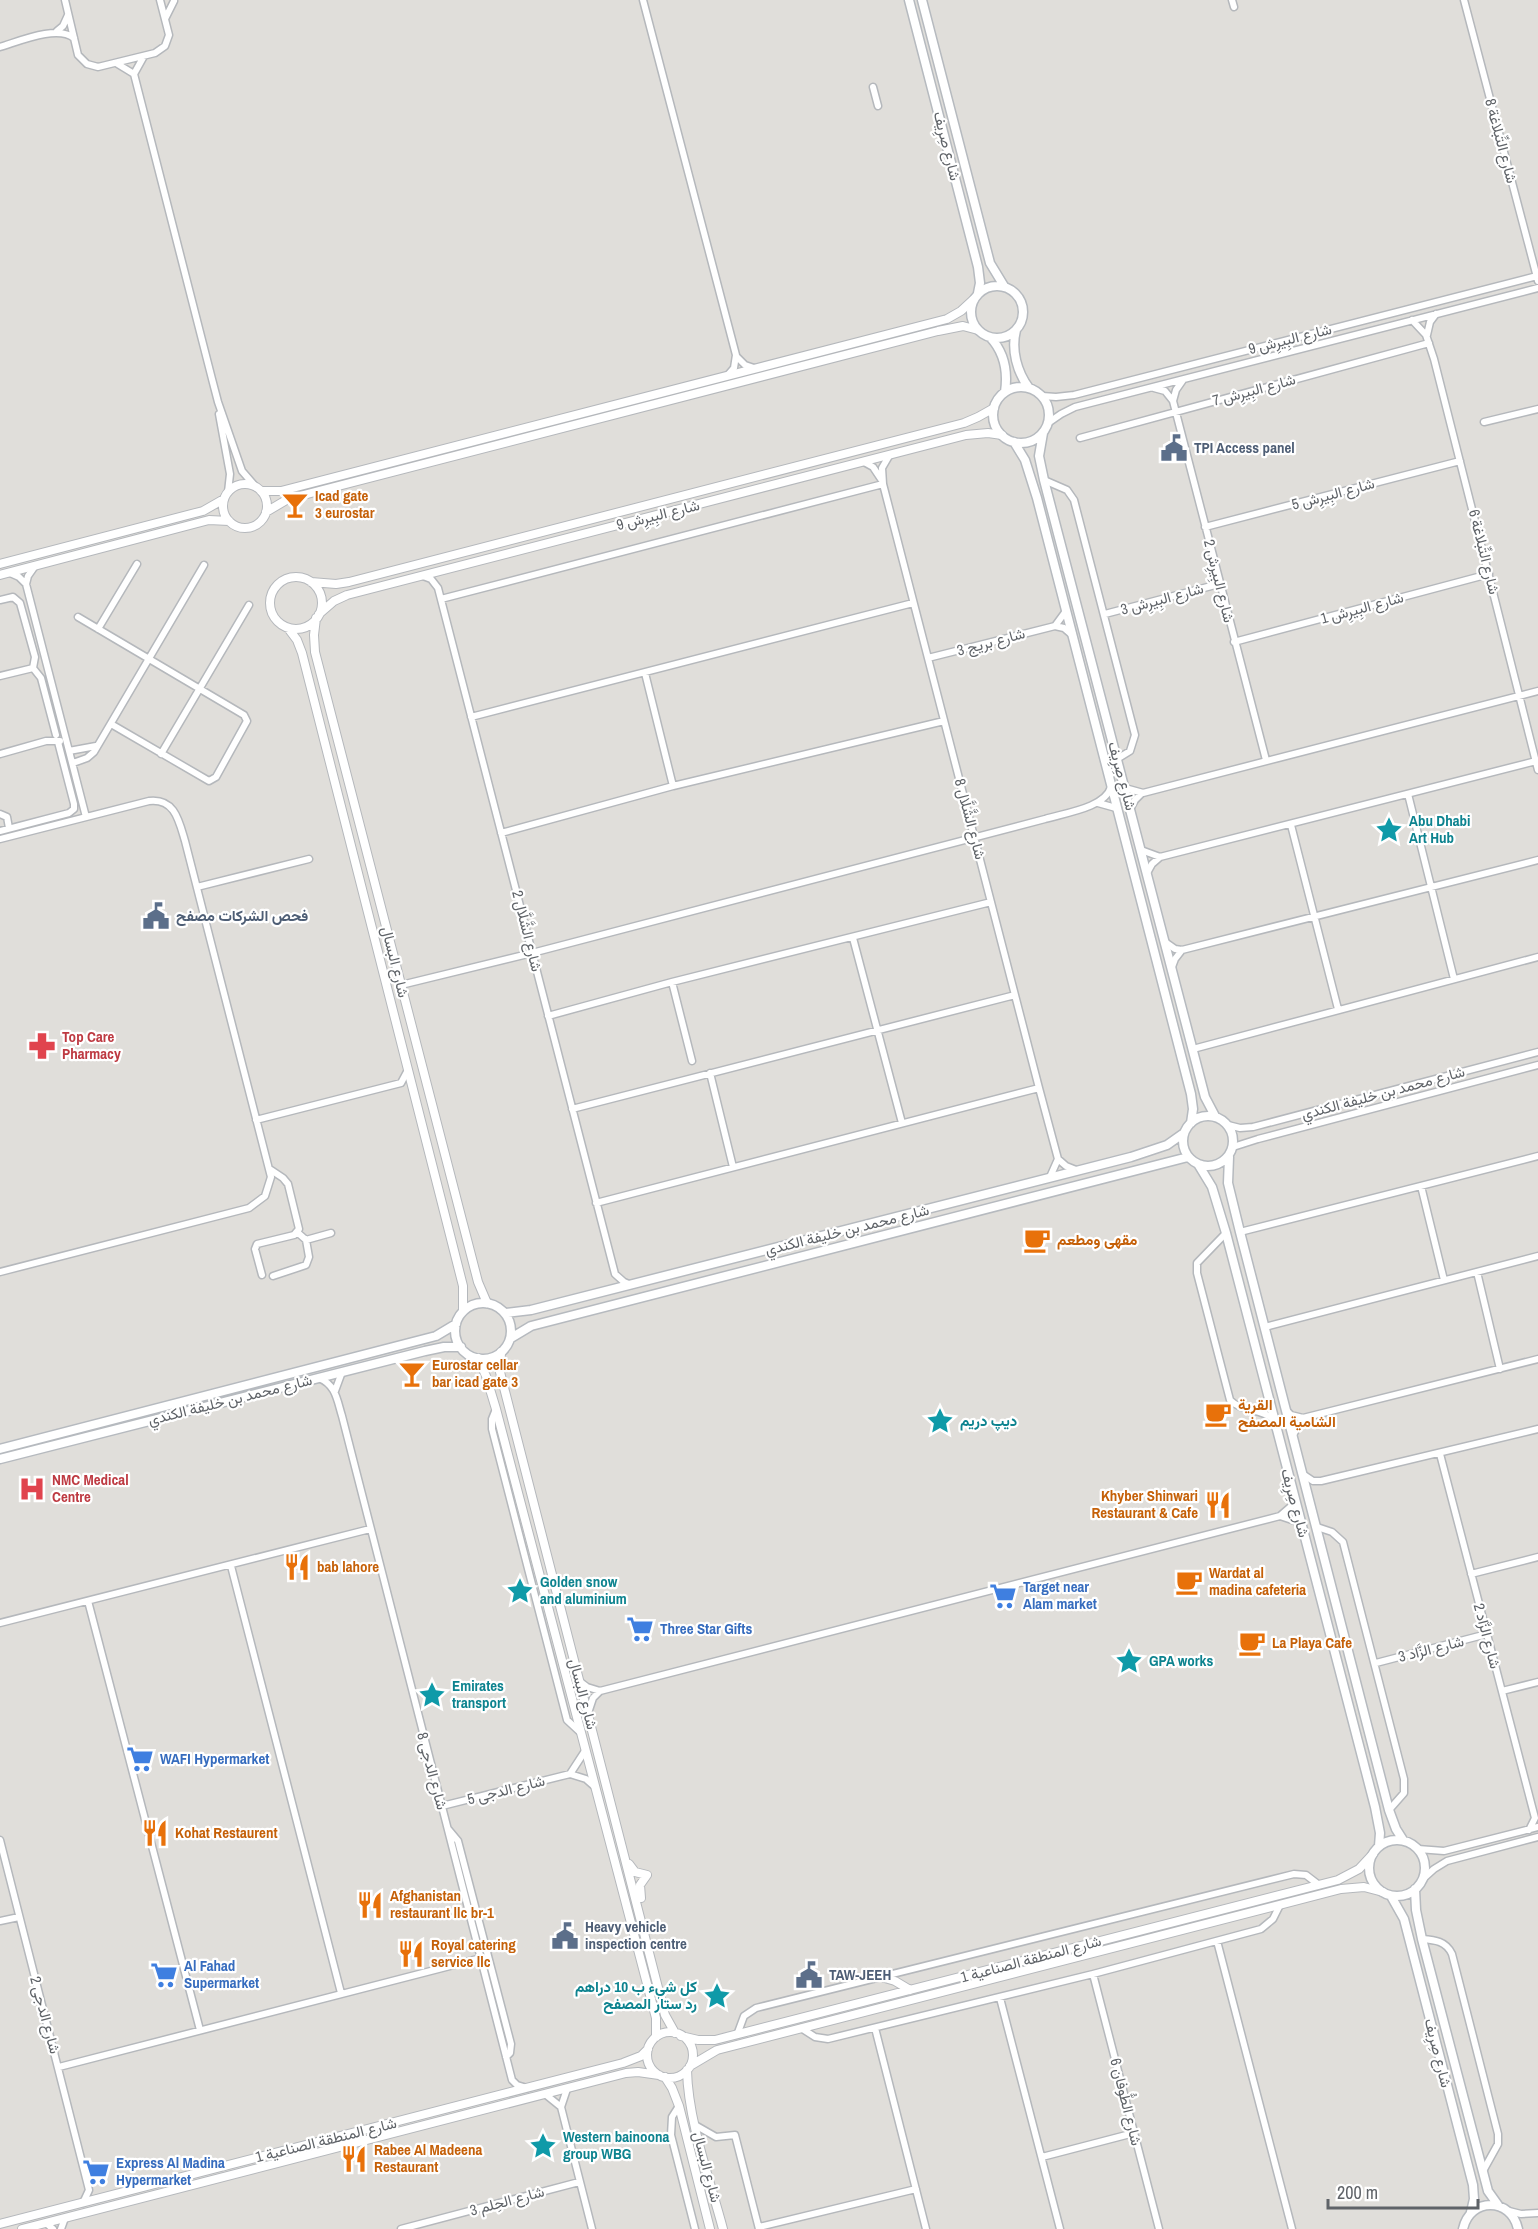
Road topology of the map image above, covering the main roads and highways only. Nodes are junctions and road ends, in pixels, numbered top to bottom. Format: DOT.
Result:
graph roads {
  1 [pos="909,0"];
  2 [pos="922,0"];
  3 [pos="1004,286"];
  4 [pos="976,296"];
  5 [pos="1016,330"];
  6 [pos="990,337"];
  7 [pos="1029,388"];
  8 [pos="1005,392"];
  9 [pos="1043,433"];
  10 [pos="1014,442"];
  11 [pos="1215,1116"];
  12 [pos="1191,1123"];
  13 [pos="1184,1133"];
  14 [pos="1188,1157"];
  15 [pos="1229,1157"];
  16 [pos="1198,1164"];
  17 [pos="506,1313"];
  18 [pos="456,1324"];
  19 [pos="511,1338"];
  20 [pos="461,1347"];
  21 [pos="0,1449"];
  22 [pos="0,1459"];
  23 [pos="1403,1840"];
  24 [pos="1379,1846"];
  25 [pos="1415,1889"];
  26 [pos="1387,1894"];
  27 [pos="1498,2205"];
  28 [pos="1468,2216"];
  29 [pos="1463,2229"];
  30 [pos="1518,2229"];
  1 -- 4 [label="main road, شارع صِرِيف"];
  2 -- 3 [label="main road, شارع صِرِيف"];
  3 -- 4 [label="main road"];
  3 -- 5 [label="main road"];
  4 -- 6 [label="main road"];
  5 -- 6 [label="main road"];
  5 -- 7 [label="main road"];
  6 -- 8 [label="main road"];
  7 -- 8 [label="main road"];
  7 -- 9 [label="main road"];
  8 -- 10 [label="main road"];
  9 -- 10 [label="main road"];
  9 -- 11 [label="main road, شارع صِرِيف"];
  10 -- 12 [label="main road, شارع صِرِيف"];
  11 -- 12 [label="main road"];
  11 -- 15 [label="main road"];
  12 -- 13 [label="main road"];
  13 -- 14 [label="main road"];
  13 -- 17 [label="main road, شارع محمد بن خليفة الكندي"];
  14 -- 16 [label="main road"];
  14 -- 19 [label="main road, شارع محمد بن خليفة الكندي"];
  15 -- 16 [label="main road"];
  15 -- 23 [label="main road, شارع صِرِيف"];
  16 -- 24 [label="main road, شارع صِرِيف"];
  17 -- 18 [label="main road"];
  17 -- 19 [label="main road"];
  18 -- 20 [label="main road"];
  18 -- 21 [label="main road, شارع محمد بن خليفة الكندي"];
  19 -- 20 [label="main road"];
  20 -- 22 [label="main road, شارع محمد بن خليفة الكندي"];
  23 -- 24 [label="main road"];
  23 -- 25 [label="main road"];
  24 -- 26 [label="main road"];
  25 -- 26 [label="main road"];
  25 -- 27 [label="main road, شارع صِرِيف"];
  26 -- 28 [label="main road, شارع صِرِيف"];
  27 -- 28 [label="main road"];
  27 -- 30 [label="main road"];
  28 -- 29 [label="main road, شارع صِرِيف"];
}
